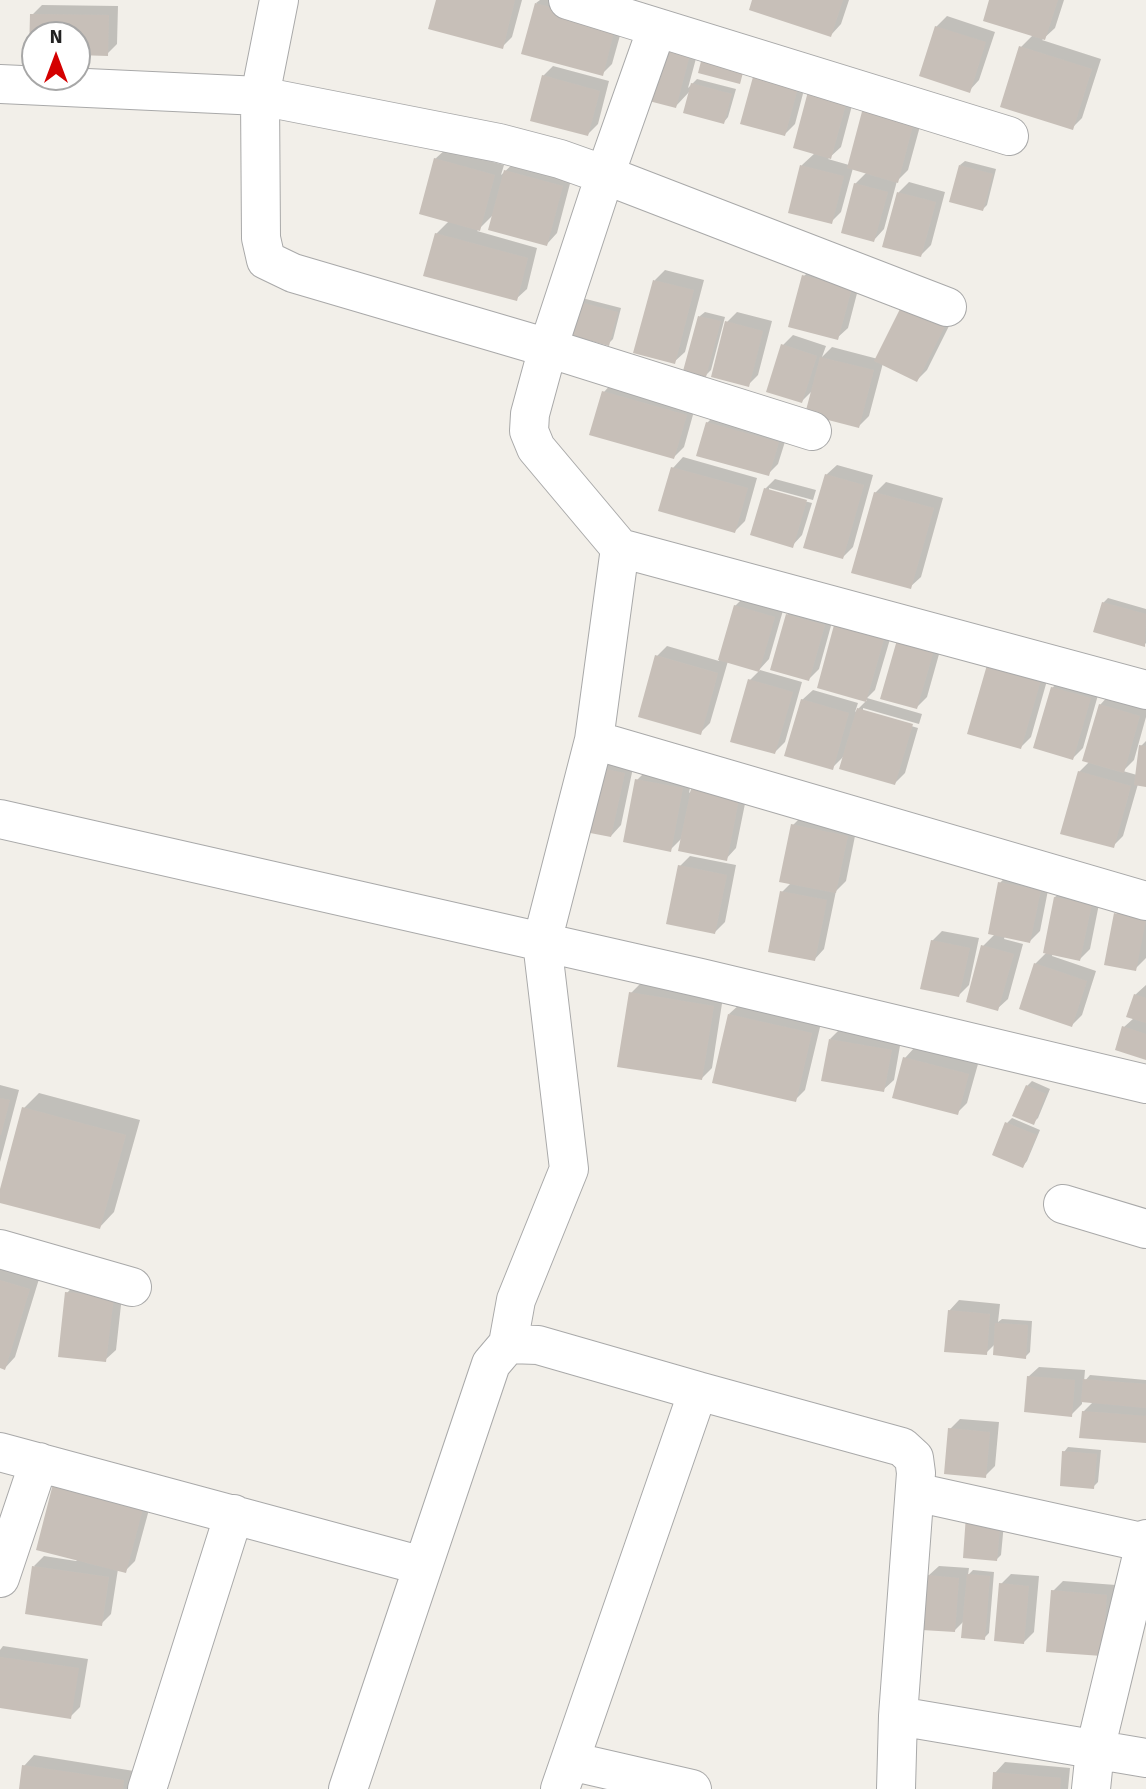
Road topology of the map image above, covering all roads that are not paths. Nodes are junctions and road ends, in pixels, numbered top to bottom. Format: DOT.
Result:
graph roads {
  1 [pos="279,0"];
  2 [pos="568,0"];
  3 [pos="657,28"];
  4 [pos="0,84"];
  5 [pos="260,96"];
  6 [pos="1009,136"];
  7 [pos="605,175"];
  8 [pos="947,307"];
  9 [pos="548,348"];
  10 [pos="812,431"];
  11 [pos="620,548"];
  12 [pos="1146,690"];
  13 [pos="594,740"];
  14 [pos="0,819"];
  15 [pos="1146,901"];
  16 [pos="542,942"];
  17 [pos="1146,1084"];
  18 [pos="1063,1204"];
  19 [pos="1146,1229"];
  20 [pos="0,1249"];
  21 [pos="132,1287"];
  22 [pos="508,1344"];
  23 [pos="698,1391"];
  24 [pos="0,1452"];
  25 [pos="39,1462"];
  26 [pos="915,1492"];
  27 [pos="234,1514"];
  28 [pos="1146,1541"];
  29 [pos="423,1566"];
  30 [pos="0,1578"];
  31 [pos="898,1716"];
  32 [pos="1096,1750"];
  33 [pos="1146,1758"];
  34 [pos="565,1775"];
  35 [pos="147,1789"];
  36 [pos="348,1789"];
  37 [pos="692,1789"];
  38 [pos="895,1789"];
  39 [pos="1091,1789"];
  1 -- 5 [label="street"];
  2 -- 3 [label="street"];
  3 -- 6 [label="street"];
  3 -- 7 [label="street"];
  4 -- 5 [label="street"];
  5 -- 7 [label="street"];
  5 -- 9 [label="street"];
  7 -- 8 [label="street"];
  7 -- 9 [label="street"];
  9 -- 10 [label="street"];
  9 -- 11 [label="street"];
  11 -- 12 [label="street"];
  11 -- 13 [label="street"];
  13 -- 15 [label="street"];
  13 -- 16 [label="street"];
  14 -- 16 [label="street"];
  16 -- 17 [label="street"];
  16 -- 22 [label="street"];
  18 -- 19 [label="street"];
  20 -- 21 [label="street"];
  22 -- 23 [label="street"];
  22 -- 29 [label="street"];
  23 -- 26 [label="street"];
  23 -- 34 [label="street"];
  24 -- 25 [label="street"];
  25 -- 27 [label="street"];
  25 -- 30 [label="street"];
  26 -- 28 [label="street"];
  26 -- 31 [label="street"];
  27 -- 29 [label="street"];
  27 -- 35 [label="street"];
  28 -- 32 [label="street"];
  29 -- 36 [label="street"];
  31 -- 32 [label="street"];
  31 -- 38 [label="street"];
  32 -- 33 [label="street"];
  32 -- 39 [label="street"];
  34 -- 37 [label="street"];
}
